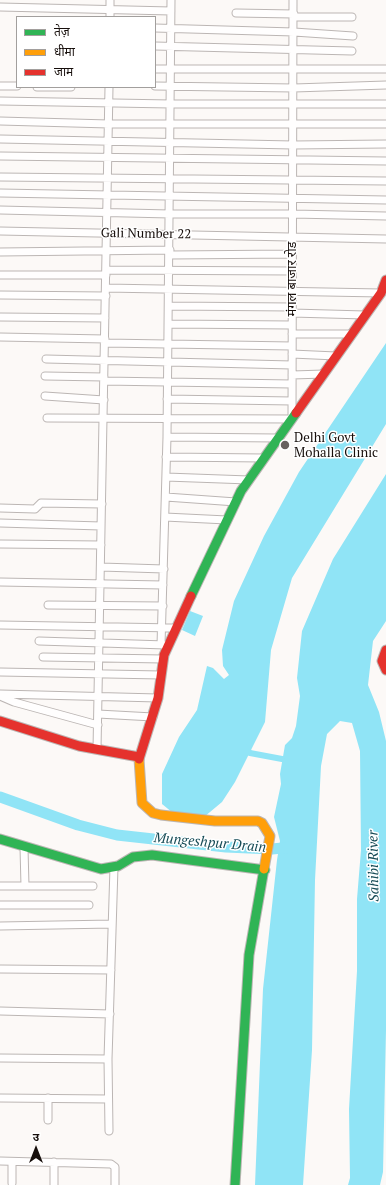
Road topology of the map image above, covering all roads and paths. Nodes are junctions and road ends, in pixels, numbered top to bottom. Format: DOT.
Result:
graph roads {
  1 [pos="110,0"];
  2 [pos="172,0"];
  3 [pos="294,0"];
  4 [pos="0,7"];
  5 [pos="171,11"];
  6 [pos="236,13"];
  7 [pos="110,14"];
  8 [pos="294,16"];
  9 [pos="352,17"];
  10 [pos="156,28"];
  11 [pos="171,28"];
  12 [pos="294,32"];
  13 [pos="353,36"];
  14 [pos="156,46"];
  15 [pos="171,46"];
  16 [pos="294,48"];
  17 [pos="352,51"];
  18 [pos="156,69"];
  19 [pos="171,69"];
  20 [pos="294,69"];
  21 [pos="386,69"];
  22 [pos="386,85"];
  23 [pos="0,86"];
  24 [pos="16,86"];
  25 [pos="156,86"];
  26 [pos="171,86"];
  27 [pos="109,88"];
  28 [pos="294,88"];
  29 [pos="0,100"];
  30 [pos="109,102"];
  31 [pos="171,104"];
  32 [pos="386,104"];
  33 [pos="294,105"];
  34 [pos="0,121"];
  35 [pos="109,124"];
  36 [pos="171,124"];
  37 [pos="293,124"];
  38 [pos="386,124"];
  39 [pos="0,139"];
  40 [pos="108,140"];
  41 [pos="171,142"];
  42 [pos="386,144"];
  43 [pos="293,145"];
  44 [pos="0,156"];
  45 [pos="108,158"];
  46 [pos="170,159"];
  47 [pos="293,160"];
  48 [pos="386,161"];
  49 [pos="0,177"];
  50 [pos="108,179"];
  51 [pos="170,180"];
  52 [pos="293,180"];
  53 [pos="386,181"];
  54 [pos="0,193"];
  55 [pos="108,196"];
  56 [pos="170,196"];
  57 [pos="293,197"];
  58 [pos="386,200"];
  59 [pos="0,210"];
  60 [pos="108,212"];
  61 [pos="170,214"];
  62 [pos="293,214"];
  63 [pos="386,216"];
  64 [pos="0,231"];
  65 [pos="107,234"];
  66 [pos="170,235"];
  67 [pos="293,236"];
  68 [pos="386,239"];
  69 [pos="107,250"];
  70 [pos="0,252"];
  71 [pos="170,253"];
  72 [pos="292,254"];
  73 [pos="169,271"];
  74 [pos="292,271"];
  75 [pos="106,273"];
  76 [pos="0,275"];
  77 [pos="386,280"];
  78 [pos="106,288"];
  79 [pos="169,290"];
  80 [pos="292,291"];
  81 [pos="381,293"];
  82 [pos="0,295"];
  83 [pos="106,296"];
  84 [pos="169,306"];
  85 [pos="292,310"];
  86 [pos="365,315"];
  87 [pos="0,317"];
  88 [pos="106,318"];
  89 [pos="168,324"];
  90 [pos="292,325"];
  91 [pos="292,334"];
  92 [pos="352,334"];
  93 [pos="0,337"];
  94 [pos="105,341"];
  95 [pos="168,343"];
  96 [pos="292,346"];
  97 [pos="292,354"];
  98 [pos="336,356"];
  99 [pos="46,359"];
  100 [pos="105,361"];
  101 [pos="168,362"];
  102 [pos="292,365"];
  103 [pos="324,374"];
  104 [pos="292,375"];
  105 [pos="45,376"];
  106 [pos="104,379"];
  107 [pos="168,382"];
  108 [pos="292,384"];
  109 [pos="45,396"];
  110 [pos="104,400"];
  111 [pos="167,400"];
  112 [pos="292,401"];
  113 [pos="47,418"];
  114 [pos="104,418"];
  115 [pos="167,419"];
  116 [pos="292,419"];
  117 [pos="167,437"];
  118 [pos="278,438"];
  119 [pos="166,457"];
  120 [pos="264,458"];
  121 [pos="166,477"];
  122 [pos="249,480"];
  123 [pos="166,498"];
  124 [pos="236,502"];
  125 [pos="102,504"];
  126 [pos="0,508"];
  127 [pos="165,517"];
  128 [pos="227,520"];
  129 [pos="0,523"];
  130 [pos="101,526"];
  131 [pos="0,544"];
  132 [pos="101,545"];
  133 [pos="101,567"];
  134 [pos="164,569"];
  135 [pos="0,582"];
  136 [pos="100,584"];
  137 [pos="164,585"];
  138 [pos="100,604"];
  139 [pos="48,605"];
  140 [pos="163,606"];
  141 [pos="0,625"];
  142 [pos="100,626"];
  143 [pos="162,628"];
  144 [pos="176,628"];
  145 [pos="39,641"];
  146 [pos="99,643"];
  147 [pos="165,645"];
  148 [pos="386,650"];
  149 [pos="44,657"];
  150 [pos="99,658"];
  151 [pos="163,659"];
  152 [pos="386,670"];
  153 [pos="0,672"];
  154 [pos="99,674"];
  155 [pos="161,675"];
  156 [pos="0,695"];
  157 [pos="98,696"];
  158 [pos="158,698"];
  159 [pos="98,714"];
  160 [pos="153,716"];
  161 [pos="0,721"];
  162 [pos="98,725"];
  163 [pos="97,750"];
  164 [pos="139,757"];
  165 [pos="0,840"];
  166 [pos="24,848"];
  167 [pos="114,867"];
  168 [pos="265,870"];
  169 [pos="0,886"];
  170 [pos="25,886"];
  171 [pos="93,886"];
  172 [pos="0,905"];
  173 [pos="89,905"];
  174 [pos="112,924"];
  175 [pos="0,926"];
  176 [pos="0,969"];
  177 [pos="111,970"];
  178 [pos="0,1011"];
  179 [pos="110,1014"];
  180 [pos="0,1058"];
  181 [pos="108,1059"];
  182 [pos="0,1098"];
  183 [pos="48,1098"];
  184 [pos="108,1099"];
  185 [pos="48,1120"];
  186 [pos="109,1131"];
  187 [pos="0,1161"];
  188 [pos="12,1162"];
  189 [pos="54,1162"];
  190 [pos="12,1183"];
  191 [pos="54,1185"];
  192 [pos="115,1185"];
  193 [pos="235,1185"];
  1 -- 7 [label="street"];
  2 -- 5 [label="street"];
  3 -- 8 [label="street, मंगल बाजार रोड"];
  4 -- 7 [label="street"];
  5 -- 7 [label="street"];
  5 -- 11 [label="street"];
  6 -- 8 [label="street"];
  8 -- 9 [label="street"];
  8 -- 12 [label="street, मंगल बाजार रोड"];
  10 -- 11 [label="street"];
  11 -- 12 [label="street"];
  11 -- 15 [label="street"];
  12 -- 13 [label="street"];
  12 -- 16 [label="street, मंगल बाजार रोड"];
  14 -- 15 [label="street"];
  15 -- 16 [label="street"];
  15 -- 19 [label="street"];
  16 -- 17 [label="street"];
  16 -- 20 [label="street, मंगल बाजार रोड"];
  18 -- 19 [label="street"];
  19 -- 20 [label="street"];
  19 -- 26 [label="street"];
  20 -- 21 [label="street"];
  20 -- 28 [label="street, मंगल बाजार रोड"];
  22 -- 28 [label="street"];
  23 -- 24 [label="street"];
  25 -- 26 [label="street"];
  26 -- 28 [label="street"];
  26 -- 31 [label="street"];
  27 -- 30 [label="street"];
  28 -- 33 [label="street, मंगल बाजार रोड"];
  29 -- 30 [label="street"];
  30 -- 31 [label="street"];
  30 -- 35 [label="street"];
  31 -- 33 [label="street"];
  31 -- 36 [label="street"];
  32 -- 33 [label="street"];
  33 -- 37 [label="street, मंगल बाजार रोड"];
  34 -- 35 [label="street"];
  35 -- 36 [label="street"];
  35 -- 40 [label="street"];
  36 -- 37 [label="street"];
  36 -- 41 [label="street"];
  37 -- 38 [label="street"];
  37 -- 43 [label="street, मंगल बाजार रोड"];
  39 -- 40 [label="street"];
  40 -- 41 [label="street"];
  40 -- 45 [label="street"];
  41 -- 43 [label="street"];
  41 -- 46 [label="street"];
  42 -- 43 [label="street"];
  43 -- 47 [label="street, मंगल बाजार रोड"];
  44 -- 45 [label="street"];
  45 -- 46 [label="street"];
  45 -- 50 [label="street"];
  46 -- 47 [label="street"];
  46 -- 51 [label="street"];
  47 -- 48 [label="street"];
  47 -- 52 [label="street, मंगल बाजार रोड"];
  49 -- 50 [label="street"];
  50 -- 51 [label="street"];
  50 -- 55 [label="street"];
  51 -- 52 [label="street"];
  51 -- 56 [label="street"];
  52 -- 53 [label="street"];
  52 -- 57 [label="street, मंगल बाजार रोड"];
  54 -- 55 [label="street"];
  55 -- 56 [label="street"];
  55 -- 60 [label="street"];
  56 -- 57 [label="street"];
  56 -- 61 [label="street"];
  57 -- 58 [label="street"];
  57 -- 62 [label="street, मंगल बाजार रोड"];
  59 -- 60 [label="street"];
  60 -- 61 [label="street"];
  60 -- 65 [label="street"];
  61 -- 62 [label="street"];
  61 -- 66 [label="street"];
  62 -- 63 [label="street"];
  62 -- 67 [label="street, मंगल बाजार रोड"];
  64 -- 65 [label="street, Gali Number 22"];
  65 -- 66 [label="street, Gali Number 22"];
  65 -- 69 [label="street"];
  66 -- 67 [label="street, Gali Number 22"];
  66 -- 71 [label="street"];
  67 -- 68 [label="street, Gali Number 22"];
  67 -- 72 [label="street, मंगल बाजार रोड"];
  69 -- 70 [label="street"];
  69 -- 71 [label="street"];
  69 -- 75 [label="street"];
  71 -- 72 [label="street"];
  71 -- 73 [label="street"];
  72 -- 74 [label="street, मंगल बाजार रोड"];
  73 -- 74 [label="street"];
  73 -- 75 [label="street"];
  73 -- 79 [label="street"];
  74 -- 80 [label="street, मंगल बाजार रोड"];
  75 -- 76 [label="street"];
  75 -- 78 [label="street"];
  77 -- 81 [label="street"];
  78 -- 79 [label="street"];
  78 -- 83 [label="street"];
  79 -- 80 [label="street"];
  79 -- 84 [label="street"];
  80 -- 81 [label="street"];
  80 -- 85 [label="street, मंगल बाजार रोड"];
  81 -- 86 [label="street"];
  82 -- 83 [label="street"];
  83 -- 88 [label="street"];
  84 -- 85 [label="street"];
  84 -- 89 [label="street"];
  85 -- 86 [label="street"];
  85 -- 90 [label="street, मंगल बाजार रोड"];
  86 -- 92 [label="street"];
  87 -- 88 [label="street"];
  88 -- 94 [label="street"];
  89 -- 90 [label="street"];
  89 -- 95 [label="street"];
  90 -- 91 [label="street, मंगल बाजार रोड"];
  91 -- 92 [label="street"];
  91 -- 96 [label="street, मंगल बाजार रोड"];
  92 -- 98 [label="street"];
  93 -- 94 [label="street"];
  94 -- 95 [label="street"];
  94 -- 100 [label="street"];
  95 -- 96 [label="street"];
  95 -- 101 [label="street"];
  96 -- 97 [label="street, मंगल बाजार रोड"];
  97 -- 98 [label="street"];
  97 -- 102 [label="street, मंगल बाजार रोड"];
  98 -- 103 [label="street"];
  99 -- 100 [label="street"];
  100 -- 101 [label="street"];
  100 -- 106 [label="street"];
  101 -- 102 [label="street"];
  101 -- 107 [label="street"];
  102 -- 104 [label="street, मंगल बाजार रोड"];
  103 -- 104 [label="street"];
  103 -- 116 [label="street"];
  104 -- 108 [label="street, मंगल बाजार रोड"];
  105 -- 106 [label="street"];
  106 -- 107 [label="street"];
  106 -- 110 [label="street"];
  107 -- 108 [label="street"];
  107 -- 111 [label="street"];
  108 -- 112 [label="street, मंगल बाजार रोड"];
  109 -- 110 [label="street"];
  110 -- 114 [label="street"];
  111 -- 112 [label="street"];
  111 -- 115 [label="street"];
  112 -- 116 [label="street, मंगल बाजार रोड"];
  113 -- 114 [label="street"];
  114 -- 115 [label="street"];
  114 -- 125 [label="street"];
  115 -- 116 [label="street"];
  115 -- 117 [label="street"];
  116 -- 118 [label="street"];
  117 -- 118 [label="street"];
  117 -- 119 [label="street"];
  118 -- 120 [label="street"];
  119 -- 120 [label="street"];
  119 -- 121 [label="street"];
  120 -- 122 [label="street"];
  121 -- 122 [label="street"];
  121 -- 123 [label="street"];
  122 -- 124 [label="street"];
  123 -- 124 [label="street"];
  123 -- 127 [label="street"];
  124 -- 128 [label="street"];
  125 -- 126 [label="street"];
  125 -- 130 [label="street"];
  127 -- 128 [label="street"];
  127 -- 134 [label="street"];
  128 -- 144 [label="street"];
  129 -- 130 [label="street"];
  130 -- 132 [label="street"];
  131 -- 132 [label="street"];
  132 -- 133 [label="street"];
  133 -- 134 [label="street"];
  133 -- 136 [label="street"];
  134 -- 137 [label="street"];
  135 -- 136 [label="street"];
  136 -- 137 [label="street"];
  136 -- 138 [label="street"];
  137 -- 140 [label="street"];
  138 -- 139 [label="street"];
  138 -- 140 [label="street"];
  138 -- 142 [label="street"];
  140 -- 143 [label="street"];
  141 -- 142 [label="street"];
  142 -- 143 [label="street"];
  142 -- 146 [label="street"];
  143 -- 144 [label="street"];
  143 -- 147 [label="street"];
  144 -- 147 [label="street"];
  145 -- 146 [label="street"];
  146 -- 147 [label="street"];
  146 -- 150 [label="street"];
  147 -- 151 [label="street"];
  148 -- 152 [label="street"];
  149 -- 150 [label="street"];
  150 -- 151 [label="street"];
  150 -- 154 [label="street"];
  151 -- 155 [label="street"];
  153 -- 154 [label="street"];
  154 -- 155 [label="street"];
  154 -- 157 [label="street"];
  155 -- 158 [label="street"];
  156 -- 157 [label="street"];
  156 -- 162 [label="street"];
  157 -- 158 [label="street"];
  157 -- 159 [label="street"];
  158 -- 160 [label="street"];
  159 -- 160 [label="street"];
  159 -- 162 [label="street"];
  160 -- 164 [label="street"];
  161 -- 163 [label="street"];
  162 -- 163 [label="street"];
  163 -- 164 [label="street"];
  164 -- 168 [label="street"];
  165 -- 166 [label="street"];
  166 -- 167 [label="street"];
  166 -- 170 [label="street"];
  167 -- 168 [label="street"];
  167 -- 174 [label="street"];
  168 -- 193 [label="street"];
  169 -- 170 [label="street"];
  170 -- 171 [label="street"];
  172 -- 173 [label="street"];
  174 -- 175 [label="street"];
  174 -- 177 [label="street"];
  176 -- 177 [label="street"];
  177 -- 179 [label="street"];
  178 -- 179 [label="street"];
  179 -- 181 [label="street"];
  180 -- 181 [label="street"];
  181 -- 184 [label="street"];
  182 -- 183 [label="street"];
  183 -- 184 [label="street"];
  183 -- 185 [label="street"];
  184 -- 186 [label="street"];
  187 -- 188 [label="street"];
  188 -- 189 [label="street"];
  188 -- 190 [label="street"];
  189 -- 191 [label="street"];
  189 -- 192 [label="street"];
}
